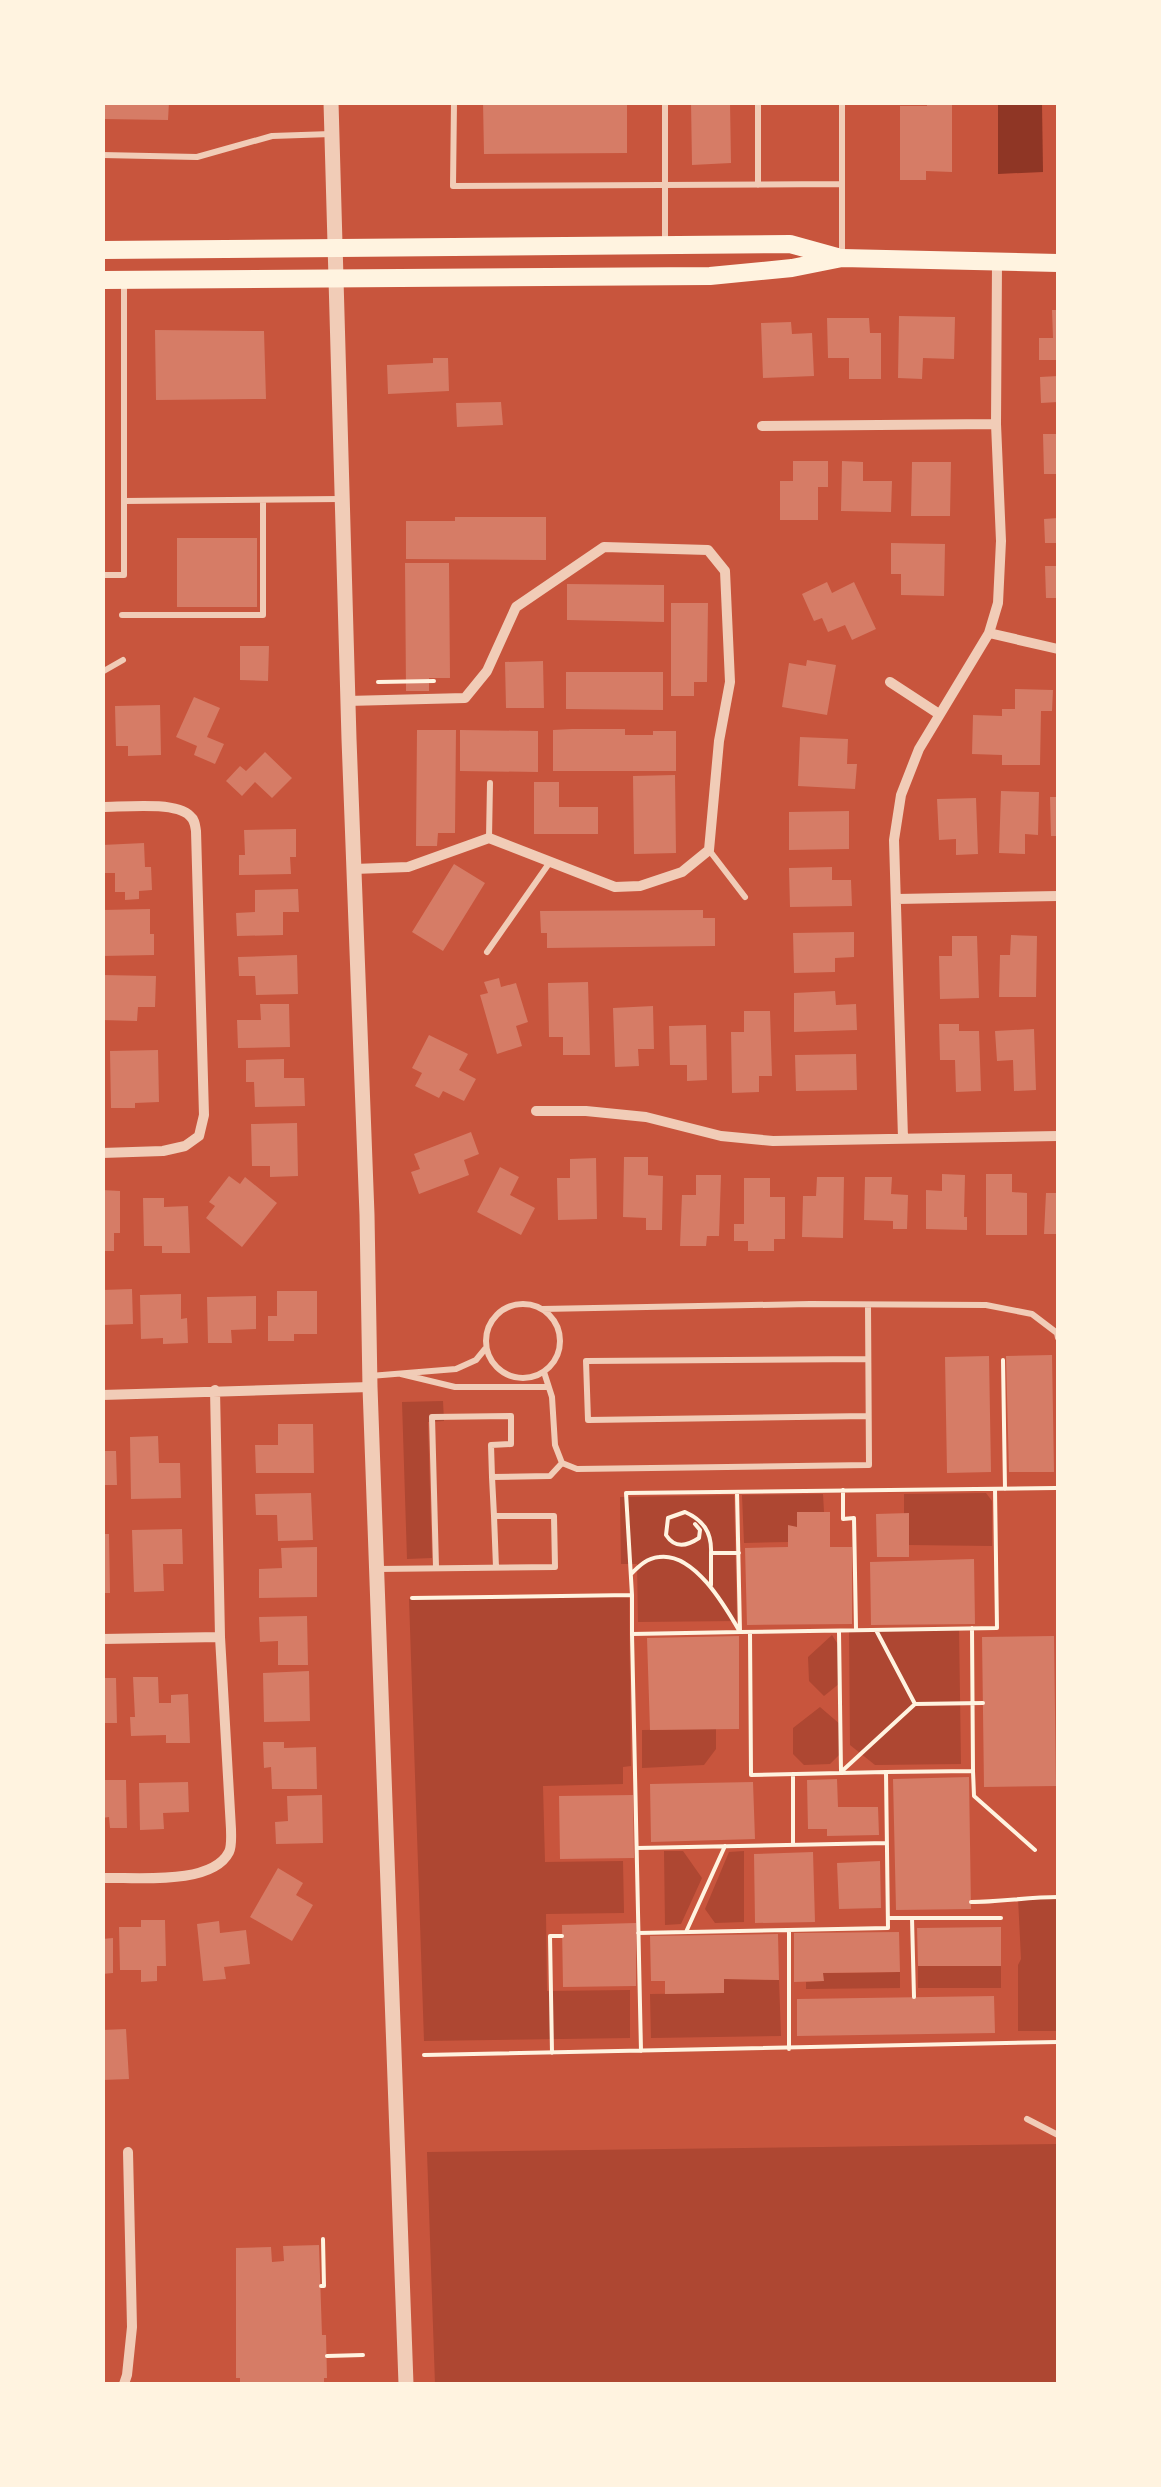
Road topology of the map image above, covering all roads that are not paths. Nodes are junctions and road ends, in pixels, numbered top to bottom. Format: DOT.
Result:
graph roads {
  1 [pos="331,102"];
  2 [pos="454,102"];
  3 [pos="665,102"];
  4 [pos="758,102"];
  5 [pos="842,102"];
  6 [pos="332,134"];
  7 [pos="102,155"];
  8 [pos="842,184"];
  9 [pos="758,185"];
  10 [pos="666,186"];
  11 [pos="666,244"];
  12 [pos="334,247"];
  13 [pos="102,250"];
  14 [pos="842,258"];
  15 [pos="996,263"];
  16 [pos="1058,263"];
  17 [pos="336,279"];
  18 [pos="102,280"];
  19 [pos="124,280"];
  20 [pos="996,424"];
  21 [pos="762,426"];
  22 [pos="263,500"];
  23 [pos="342,500"];
  24 [pos="124,501"];
  25 [pos="102,575"];
  26 [pos="122,614"];
  27 [pos="990,633"];
  28 [pos="1058,649"];
  29 [pos="123,660"];
  30 [pos="102,672"];
  31 [pos="890,682"];
  32 [pos="348,701"];
  33 [pos="939,714"];
  34 [pos="490,783"];
  35 [pos="102,807"];
  36 [pos="490,838"];
  37 [pos="710,850"];
  38 [pos="551,862"];
  39 [pos="354,869"];
  40 [pos="1058,896"];
  41 [pos="745,897"];
  42 [pos="897,899"];
  43 [pos="488,952"];
  44 [pos="536,1112"];
  45 [pos="1058,1136"];
  46 [pos="903,1138"];
  47 [pos="102,1153"];
  48 [pos="868,1304"];
  49 [pos="542,1310"];
  50 [pos="1058,1338"];
  51 [pos="486,1348"];
  52 [pos="868,1359"];
  53 [pos="544,1372"];
  54 [pos="401,1374"];
  55 [pos="370,1382"];
  56 [pos="548,1387"];
  57 [pos="216,1390"];
  58 [pos="102,1394"];
  59 [pos="868,1416"];
  60 [pos="562,1464"];
  61 [pos="492,1476"];
  62 [pos="494,1516"];
  63 [pos="496,1567"];
  64 [pos="436,1568"];
  65 [pos="377,1569"];
  66 [pos="220,1637"];
  67 [pos="102,1640"];
  68 [pos="102,1878"];
  69 [pos="1027,2119"];
  70 [pos="1058,2134"];
  71 [pos="128,2152"];
  72 [pos="124,2384"];
  73 [pos="406,2384"];
  1 -- 6 [label="street"];
  2 -- 10 [label="lane"];
  3 -- 10 [label="lane"];
  4 -- 9 [label="lane"];
  5 -- 8 [label="lane"];
  6 -- 7 [label="lane"];
  6 -- 12 [label="street"];
  8 -- 9 [label="lane"];
  8 -- 14 [label="lane"];
  9 -- 10 [label="lane"];
  10 -- 11 [label="lane"];
  11 -- 12 [label="main road"];
  11 -- 14 [label="main road"];
  12 -- 13 [label="main road"];
  12 -- 17 [label="street"];
  14 -- 15 [label="main road"];
  14 -- 17 [label="main road"];
  15 -- 16 [label="main road"];
  15 -- 20 [label="street"];
  17 -- 19 [label="main road"];
  17 -- 23 [label="street"];
  18 -- 19 [label="main road"];
  19 -- 24 [label="lane"];
  20 -- 21 [label="street"];
  20 -- 27 [label="street"];
  22 -- 23 [label="lane"];
  22 -- 24 [label="lane"];
  22 -- 26 [label="lane"];
  23 -- 32 [label="street"];
  24 -- 25 [label="lane"];
  27 -- 28 [label="street"];
  27 -- 33 [label="street"];
  29 -- 30 [label="lane"];
  31 -- 33 [label="street"];
  32 -- 37 [label="street"];
  32 -- 39 [label="street"];
  33 -- 42 [label="street"];
  34 -- 36 [label="lane"];
  35 -- 47 [label="street"];
  36 -- 38 [label="street"];
  36 -- 39 [label="street"];
  37 -- 38 [label="street"];
  37 -- 41 [label="lane"];
  38 -- 43 [label="lane"];
  39 -- 55 [label="street"];
  40 -- 42 [label="street"];
  42 -- 46 [label="street"];
  44 -- 46 [label="street"];
  45 -- 46 [label="street"];
  48 -- 49 [label="lane"];
  48 -- 50 [label="lane"];
  48 -- 52 [label="lane"];
  49 -- 51 [label="lane"];
  49 -- 53 [label="lane"];
  51 -- 53 [label="lane"];
  51 -- 54 [label="lane"];
  52 -- 59 [label="lane"];
  52 -- 59 [label="lane"];
  53 -- 56 [label="lane"];
  54 -- 55 [label="lane"];
  54 -- 56 [label="lane"];
  55 -- 57 [label="street"];
  55 -- 65 [label="street"];
  56 -- 60 [label="lane"];
  57 -- 58 [label="street"];
  57 -- 66 [label="street"];
  59 -- 60 [label="lane"];
  60 -- 61 [label="lane"];
  61 -- 62 [label="lane"];
  61 -- 64 [label="lane"];
  62 -- 63 [label="lane"];
  62 -- 63 [label="lane"];
  63 -- 64 [label="lane"];
  64 -- 65 [label="lane"];
  65 -- 73 [label="street"];
  66 -- 67 [label="street"];
  66 -- 68 [label="street"];
  69 -- 70 [label="lane"];
  71 -- 72 [label="street"];
}
